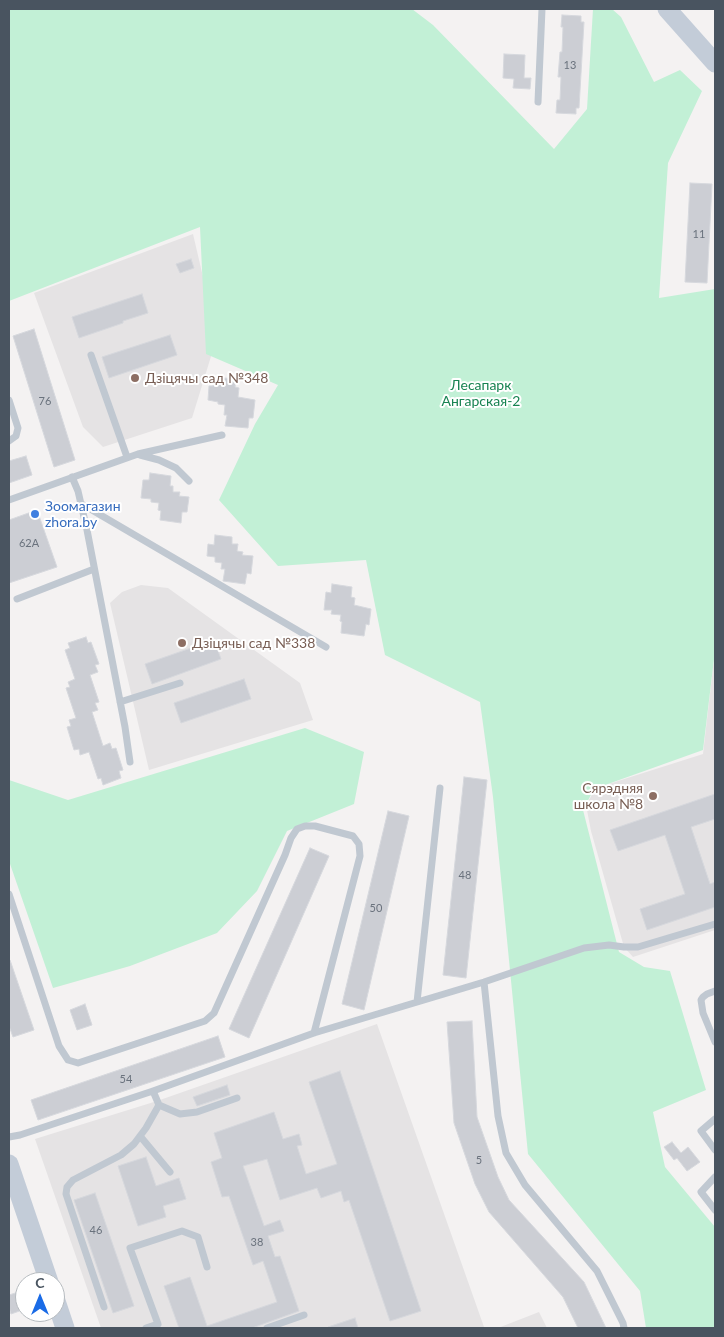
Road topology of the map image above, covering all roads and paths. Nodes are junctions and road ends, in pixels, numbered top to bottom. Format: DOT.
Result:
graph roads {
  1 [pos="542,9"];
  2 [pos="667,9"];
  3 [pos="715,62"];
  4 [pos="538,102"];
  5 [pos="91,355"];
  6 [pos="9,400"];
  7 [pos="222,435"];
  8 [pos="9,441"];
  9 [pos="138,454"];
  10 [pos="127,457"];
  11 [pos="72,477"];
  12 [pos="189,481"];
  13 [pos="9,500"];
  14 [pos="80,503"];
  15 [pos="94,569"];
  16 [pos="17,599"];
  17 [pos="326,647"];
  18 [pos="180,683"];
  19 [pos="120,702"];
  20 [pos="130,762"];
  21 [pos="440,788"];
  22 [pos="9,894"];
  23 [pos="715,924"];
  24 [pos="484,982"];
  25 [pos="715,991"];
  26 [pos="417,1002"];
  27 [pos="314,1033"];
  28 [pos="715,1042"];
  29 [pos="153,1091"];
  30 [pos="237,1098"];
  31 [pos="159,1105"];
  32 [pos="715,1119"];
  33 [pos="140,1136"];
  34 [pos="9,1137"];
  35 [pos="715,1150"];
  36 [pos="9,1164"];
  37 [pos="170,1172"];
  38 [pos="715,1177"];
  39 [pos="715,1210"];
  40 [pos="208,1267"];
  41 [pos="46,1272"];
  42 [pos="104,1307"];
  43 [pos="304,1315"];
  44 [pos="159,1326"];
  45 [pos="146,1328"];
  46 [pos="267,1328"];
  47 [pos="624,1328"];
  1 -- 4 [label="lane"];
  2 -- 3 [label="main road"];
  5 -- 10 [label="lane"];
  6 -- 8 [label="lane"];
  7 -- 9 [label="lane"];
  9 -- 10 [label="lane"];
  9 -- 12 [label="lane"];
  10 -- 11 [label="lane"];
  11 -- 13 [label="lane"];
  11 -- 14 [label="lane"];
  14 -- 15 [label="lane"];
  14 -- 17 [label="lane"];
  15 -- 16 [label="lane"];
  15 -- 19 [label="lane"];
  18 -- 19 [label="lane"];
  19 -- 20 [label="lane"];
  21 -- 26 [label="lane"];
  22 -- 27 [label="lane"];
  23 -- 24 [label="lane"];
  24 -- 26 [label="lane"];
  24 -- 47 [label="lane"];
  25 -- 28 [label="lane"];
  26 -- 27 [label="lane"];
  27 -- 29 [label="lane"];
  29 -- 31 [label="lane"];
  29 -- 34 [label="lane"];
  30 -- 31 [label="lane"];
  31 -- 33 [label="lane"];
  32 -- 35 [label="lane"];
  33 -- 37 [label="lane"];
  33 -- 42 [label="lane"];
  36 -- 41 [label="main road"];
  38 -- 39 [label="lane"];
  40 -- 44 [label="lane"];
  43 -- 46 [label="lane"];
  44 -- 45 [label="lane"];
}
